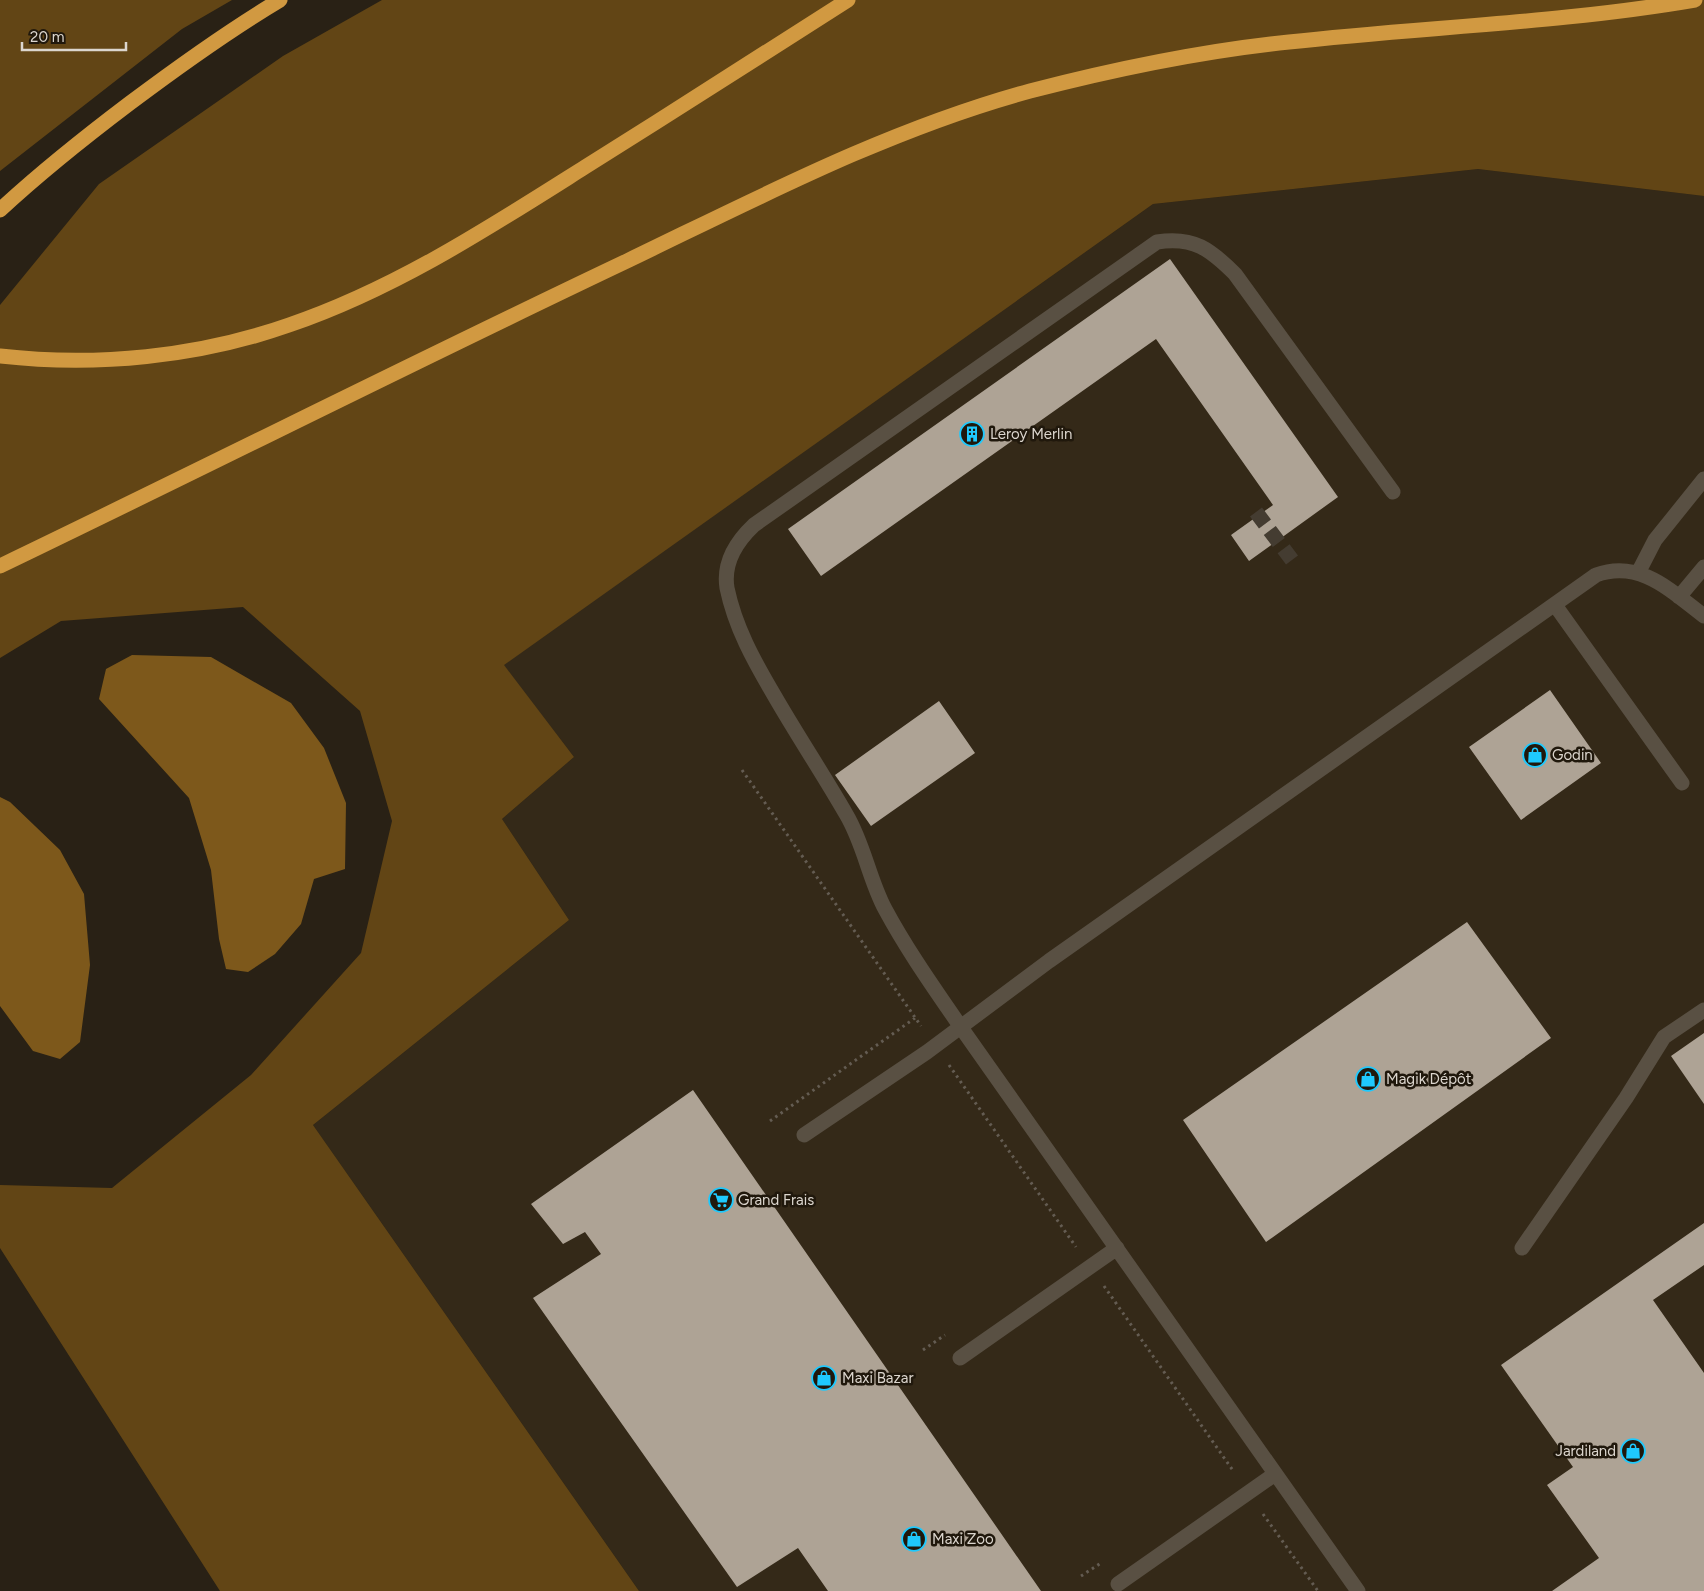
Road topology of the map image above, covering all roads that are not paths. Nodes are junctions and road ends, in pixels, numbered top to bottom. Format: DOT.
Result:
graph roads {
  1 [pos="280,0"];
  2 [pos="848,0"];
  3 [pos="1695,0"];
  4 [pos="0,210"];
  5 [pos="0,356"];
  6 [pos="1704,480"];
  7 [pos="1393,492"];
  8 [pos="0,566"];
  9 [pos="1704,567"];
  10 [pos="1638,573"];
  11 [pos="1679,597"];
  12 [pos="1555,605"];
  13 [pos="1704,616"];
  14 [pos="1682,783"];
  15 [pos="1704,1010"];
  16 [pos="960,1026"];
  17 [pos="804,1134"];
  18 [pos="1117,1248"];
  19 [pos="1522,1248"];
  20 [pos="960,1358"];
  21 [pos="1275,1474"];
  22 [pos="1118,1584"];
  23 [pos="1358,1591"];
  1 -- 4 [label="highway"];
  2 -- 5 [label="highway"];
  3 -- 8 [label="highway"];
  6 -- 10 [label="street"];
  7 -- 16 [label="street"];
  9 -- 11 [label="street"];
  10 -- 11 [label="street"];
  10 -- 12 [label="street"];
  11 -- 13 [label="street"];
  12 -- 14 [label="street"];
  12 -- 16 [label="street"];
  15 -- 19 [label="street"];
  16 -- 17 [label="street"];
  16 -- 18 [label="street"];
  18 -- 20 [label="street"];
  18 -- 21 [label="street"];
  21 -- 22 [label="street"];
  21 -- 23 [label="street"];
}
